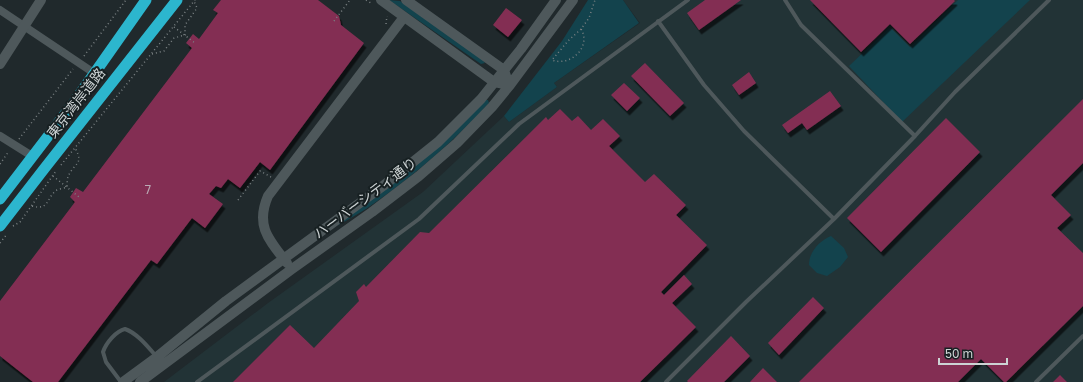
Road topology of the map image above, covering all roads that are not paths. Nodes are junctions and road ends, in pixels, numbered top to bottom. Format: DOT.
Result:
graph roads {
  1 [pos="41,0"];
  2 [pos="146,0"];
  3 [pos="177,0"];
  4 [pos="406,0"];
  5 [pos="556,0"];
  6 [pos="573,0"];
  7 [pos="688,0"];
  8 [pos="785,0"];
  9 [pos="1049,0"];
  10 [pos="377,2"];
  11 [pos="0,10"];
  12 [pos="404,17"];
  13 [pos="658,21"];
  14 [pos="24,26"];
  15 [pos="0,64"];
  16 [pos="504,70"];
  17 [pos="94,73"];
  18 [pos="494,82"];
  19 [pos="510,85"];
  20 [pos="0,136"];
  21 [pos="915,136"];
  22 [pos="32,156"];
  23 [pos="0,199"];
  24 [pos="834,220"];
  25 [pos="4,229"];
  26 [pos="284,259"];
  27 [pos="292,269"];
  28 [pos="1083,336"];
  29 [pos="157,357"];
  30 [pos="122,382"];
  31 [pos="140,382"];
  32 [pos="197,382"];
  33 [pos="666,382"];
  34 [pos="1036,382"];
  1 -- 14 [label="street"];
  2 -- 17 [label="highway, 東京湾岸道路"];
  3 -- 25 [label="highway, 東京湾岸道路"];
  4 -- 16 [label="street"];
  5 -- 16 [label="street, ハーバーシティ通り"];
  6 -- 19 [label="street, ハーバーシティ通り"];
  7 -- 13 [label="lane"];
  8 -- 21 [label="lane"];
  9 -- 21 [label="lane"];
  10 -- 12 [label="street"];
  11 -- 14 [label="street"];
  12 -- 18 [label="street"];
  12 -- 26 [label="street"];
  13 -- 24 [label="lane"];
  13 -- 32 [label="lane"];
  14 -- 15 [label="street"];
  14 -- 17 [label="street"];
  16 -- 18 [label="street, ハーバーシティ通り"];
  16 -- 19 [label="street"];
  17 -- 22 [label="highway, 東京湾岸道路"];
  18 -- 19 [label="street"];
  18 -- 26 [label="street, ハーバーシティ通り"];
  19 -- 27 [label="street, ハーバーシティ通り"];
  20 -- 22 [label="street"];
  21 -- 24 [label="lane"];
  22 -- 23 [label="highway, 東京湾岸道路"];
  24 -- 33 [label="lane"];
  26 -- 27 [label="street"];
  26 -- 29 [label="street, ハーバーシティ通り"];
  27 -- 31 [label="street, ハーバーシティ通り"];
  28 -- 34 [label="lane"];
  29 -- 30 [label="street, ハーバーシティ通り"];
  29 -- 30 [label="lane"];
}
